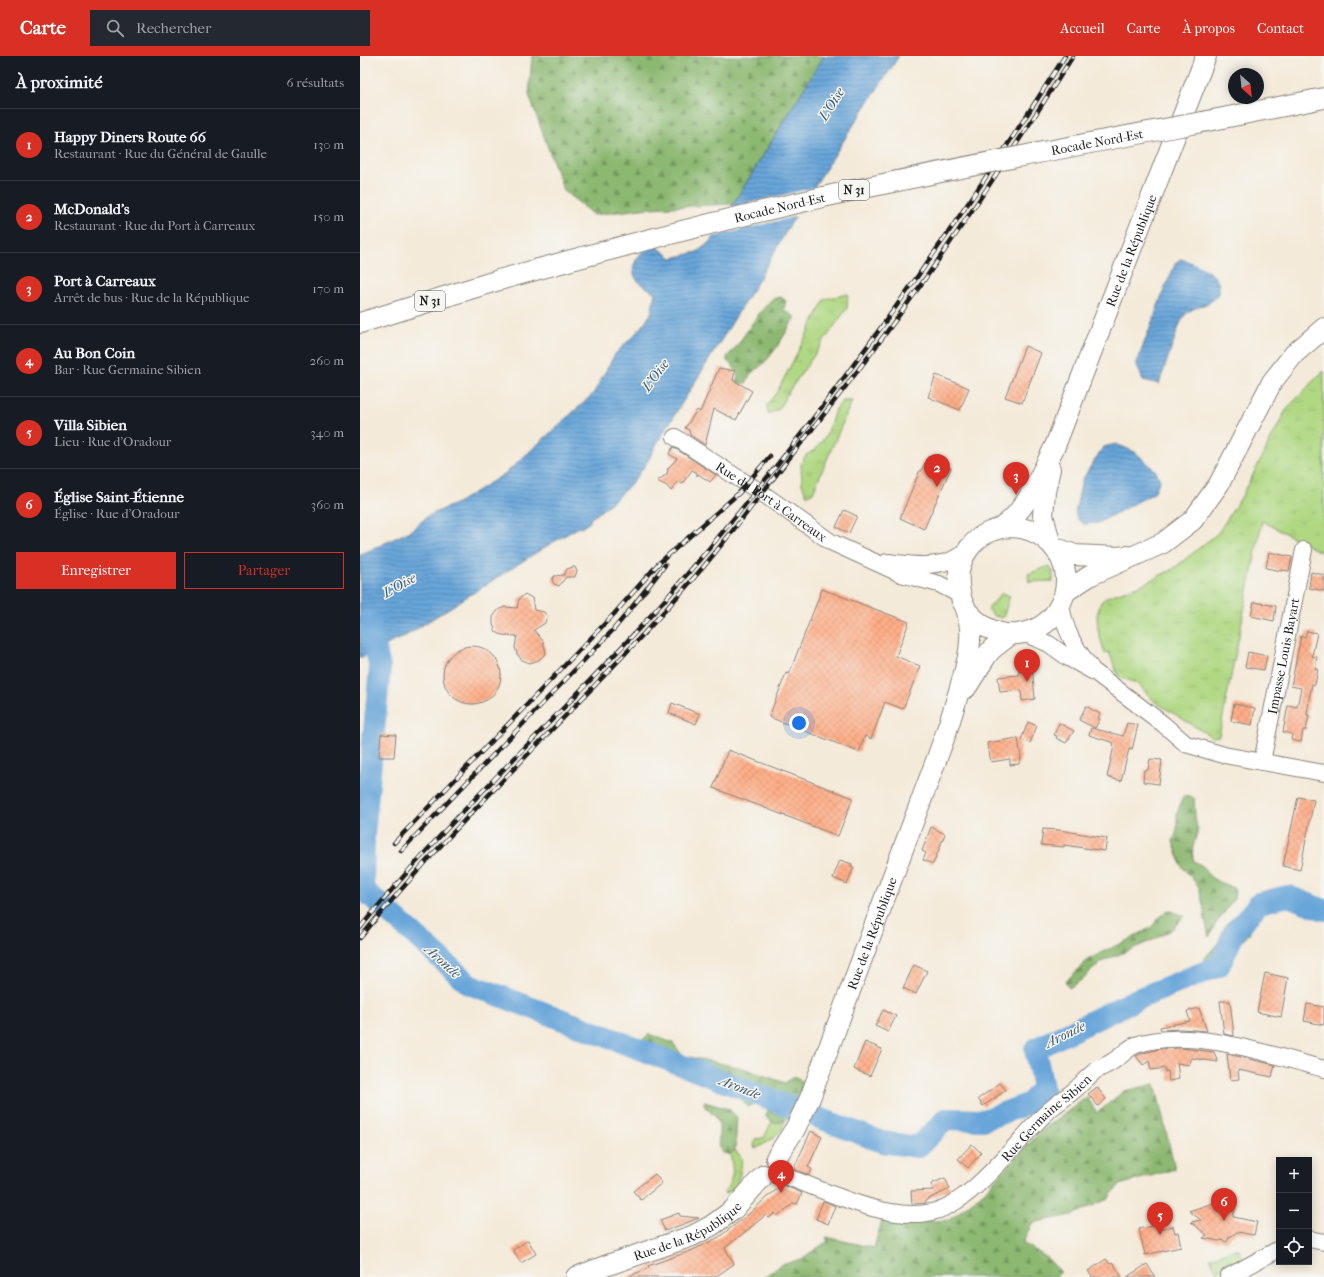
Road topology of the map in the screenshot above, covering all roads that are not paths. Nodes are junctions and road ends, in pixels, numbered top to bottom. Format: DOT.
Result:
graph roads {
  1 [pos="1206,56"];
  2 [pos="1324,98"];
  3 [pos="360,323"];
  4 [pos="1324,328"];
  5 [pos="675,436"];
  6 [pos="1055,446"];
  7 [pos="1001,528"];
  8 [pos="1053,545"];
  9 [pos="1304,550"];
  10 [pos="966,552"];
  11 [pos="1135,555"];
  12 [pos="871,561"];
  13 [pos="1063,598"];
  14 [pos="964,603"];
  15 [pos="1017,634"];
  16 [pos="1096,674"];
  17 [pos="956,703"];
  18 [pos="1262,762"];
  19 [pos="1324,773"];
  20 [pos="1324,1069"];
  21 [pos="773,1168"];
  22 [pos="1312,1240"];
  23 [pos="1324,1242"];
  24 [pos="1276,1250"];
  25 [pos="576,1277"];
  26 [pos="1228,1277"];
  1 -- 6 [label="main road, Rue de la République"];
  2 -- 3 [label="main road, Rocade Nord-Est / N 31, bridge"];
  4 -- 11 [label="main road"];
  5 -- 12 [label="street, Rue du Port à Carreaux"];
  6 -- 7 [label="main road, Rue de la République"];
  6 -- 8 [label="main road, Rue de la République"];
  7 -- 8 [label="main road"];
  7 -- 10 [label="main road"];
  8 -- 11 [label="main road"];
  8 -- 13 [label="main road"];
  9 -- 18 [label="street, Impasse Louis Bayart"];
  10 -- 12 [label="street, Rue du Port à Carreaux"];
  10 -- 14 [label="main road"];
  11 -- 13 [label="main road"];
  12 -- 14 [label="street, Rue du Port à Carreaux"];
  13 -- 15 [label="main road"];
  13 -- 16 [label="street"];
  14 -- 15 [label="main road"];
  14 -- 17 [label="main road, Rue de la République"];
  15 -- 16 [label="street"];
  15 -- 17 [label="main road, Rue de la République"];
  16 -- 18 [label="street"];
  17 -- 21 [label="main road, Rue de la République"];
  18 -- 19 [label="street"];
  20 -- 21 [label="street, Rue Germaine Sibien"];
  21 -- 25 [label="main road, Rue de la République"];
  22 -- 23 [label="street"];
  24 -- 26 [label="street"];
}
